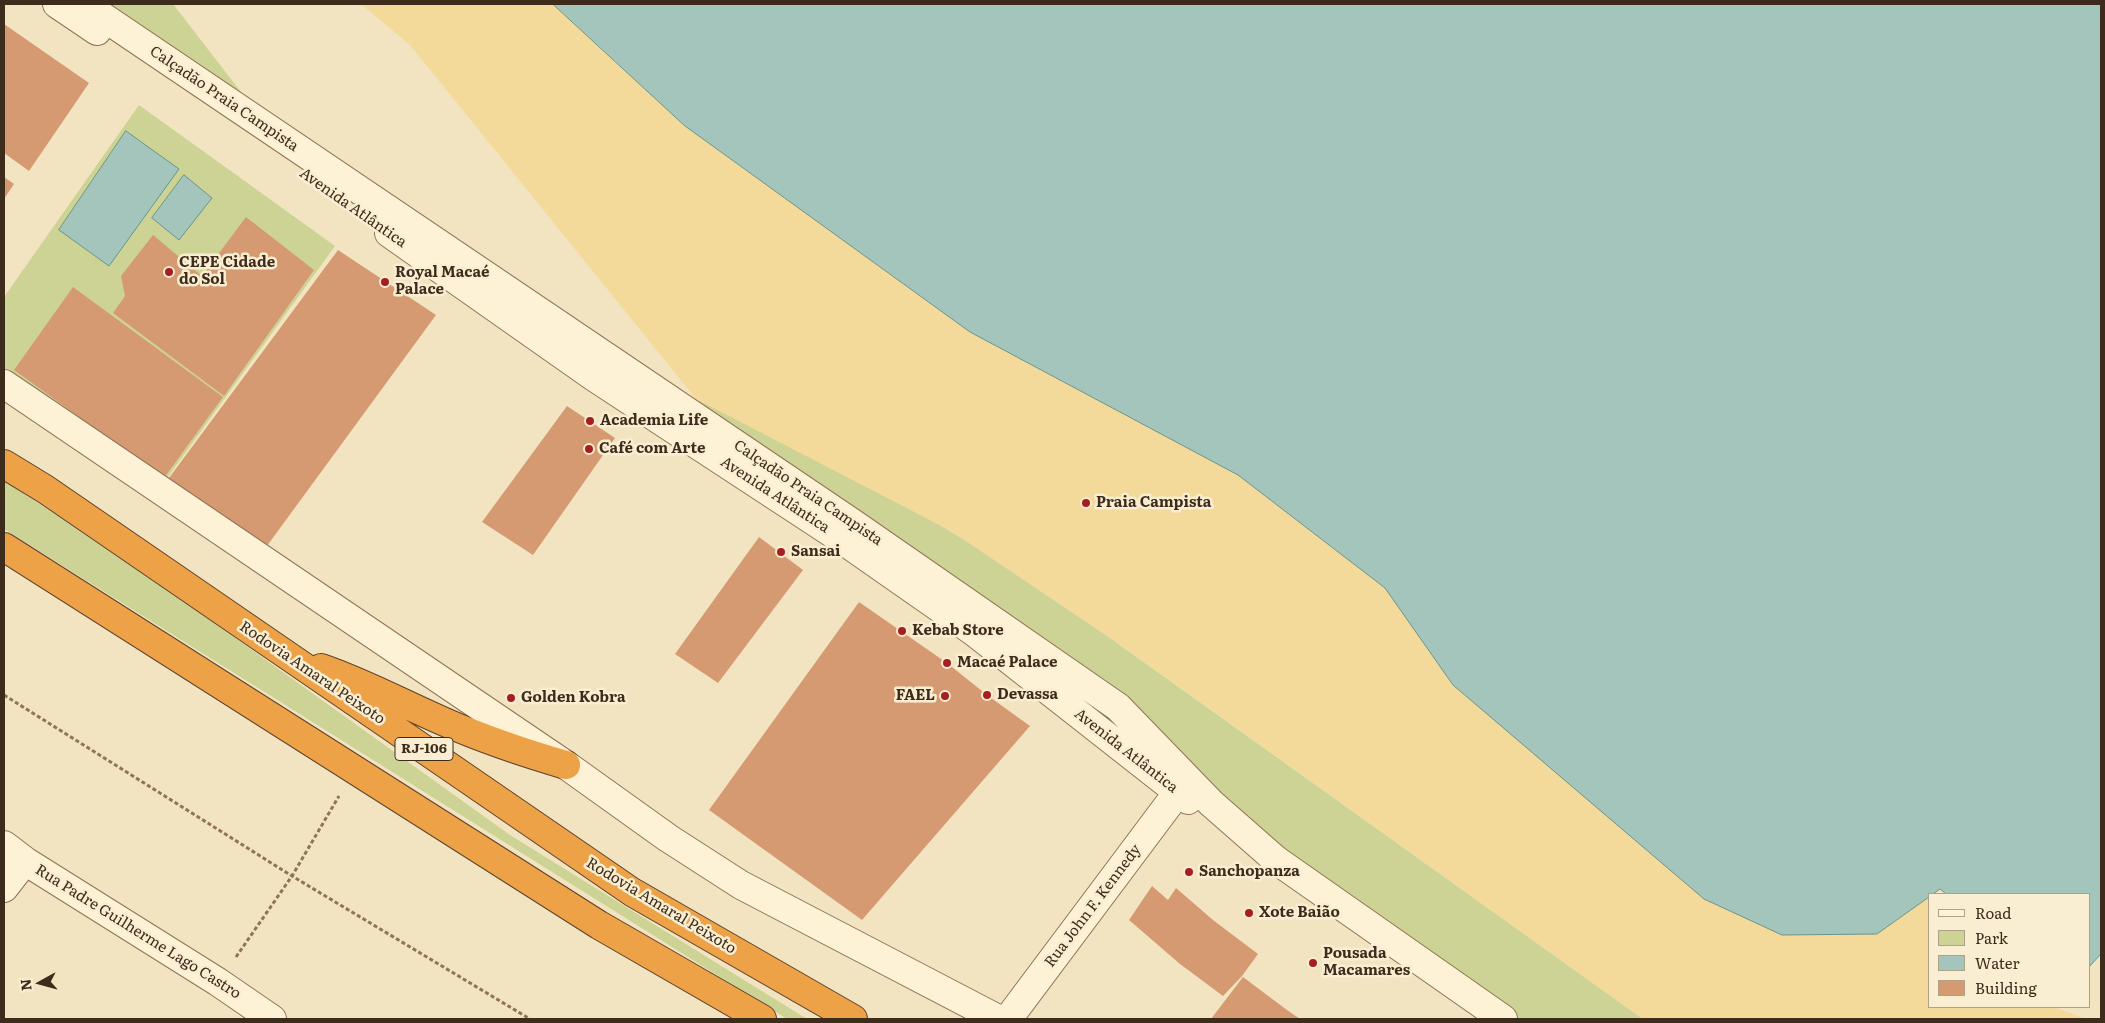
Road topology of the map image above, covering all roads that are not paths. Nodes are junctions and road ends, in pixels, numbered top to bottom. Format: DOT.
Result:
graph roads {
  1 [pos="57,4"];
  2 [pos="84,4"];
  3 [pos="4,384"];
  4 [pos="4,464"];
  5 [pos="4,546"];
  6 [pos="288,656"];
  7 [pos="566,765"];
  8 [pos="1178,792"];
  9 [pos="14,853"];
  10 [pos="4,888"];
  11 [pos="272,1019"];
  12 [pos="762,1019"];
  13 [pos="853,1019"];
  14 [pos="998,1019"];
  15 [pos="1008,1019"];
  16 [pos="1469,1019"];
  17 [pos="1503,1019"];
  1 -- 8 [label="street, Avenida Atlântica"];
  2 -- 17 [label="street, Calçadão Praia Campista"];
  3 -- 7 [label="street"];
  4 -- 6 [label="highway, Rodovia Amaral Peixoto / RJ-106"];
  5 -- 12 [label="highway"];
  6 -- 7 [label="highway"];
  6 -- 13 [label="highway, Rodovia Amaral Peixoto / RJ-106"];
  7 -- 14 [label="street"];
  8 -- 15 [label="street, Rua John F. Kennedy"];
  8 -- 16 [label="street, Avenida Atlântica"];
  9 -- 10 [label="street"];
  9 -- 11 [label="street, Rua Padre Guilherme Lago Castro"];
}
